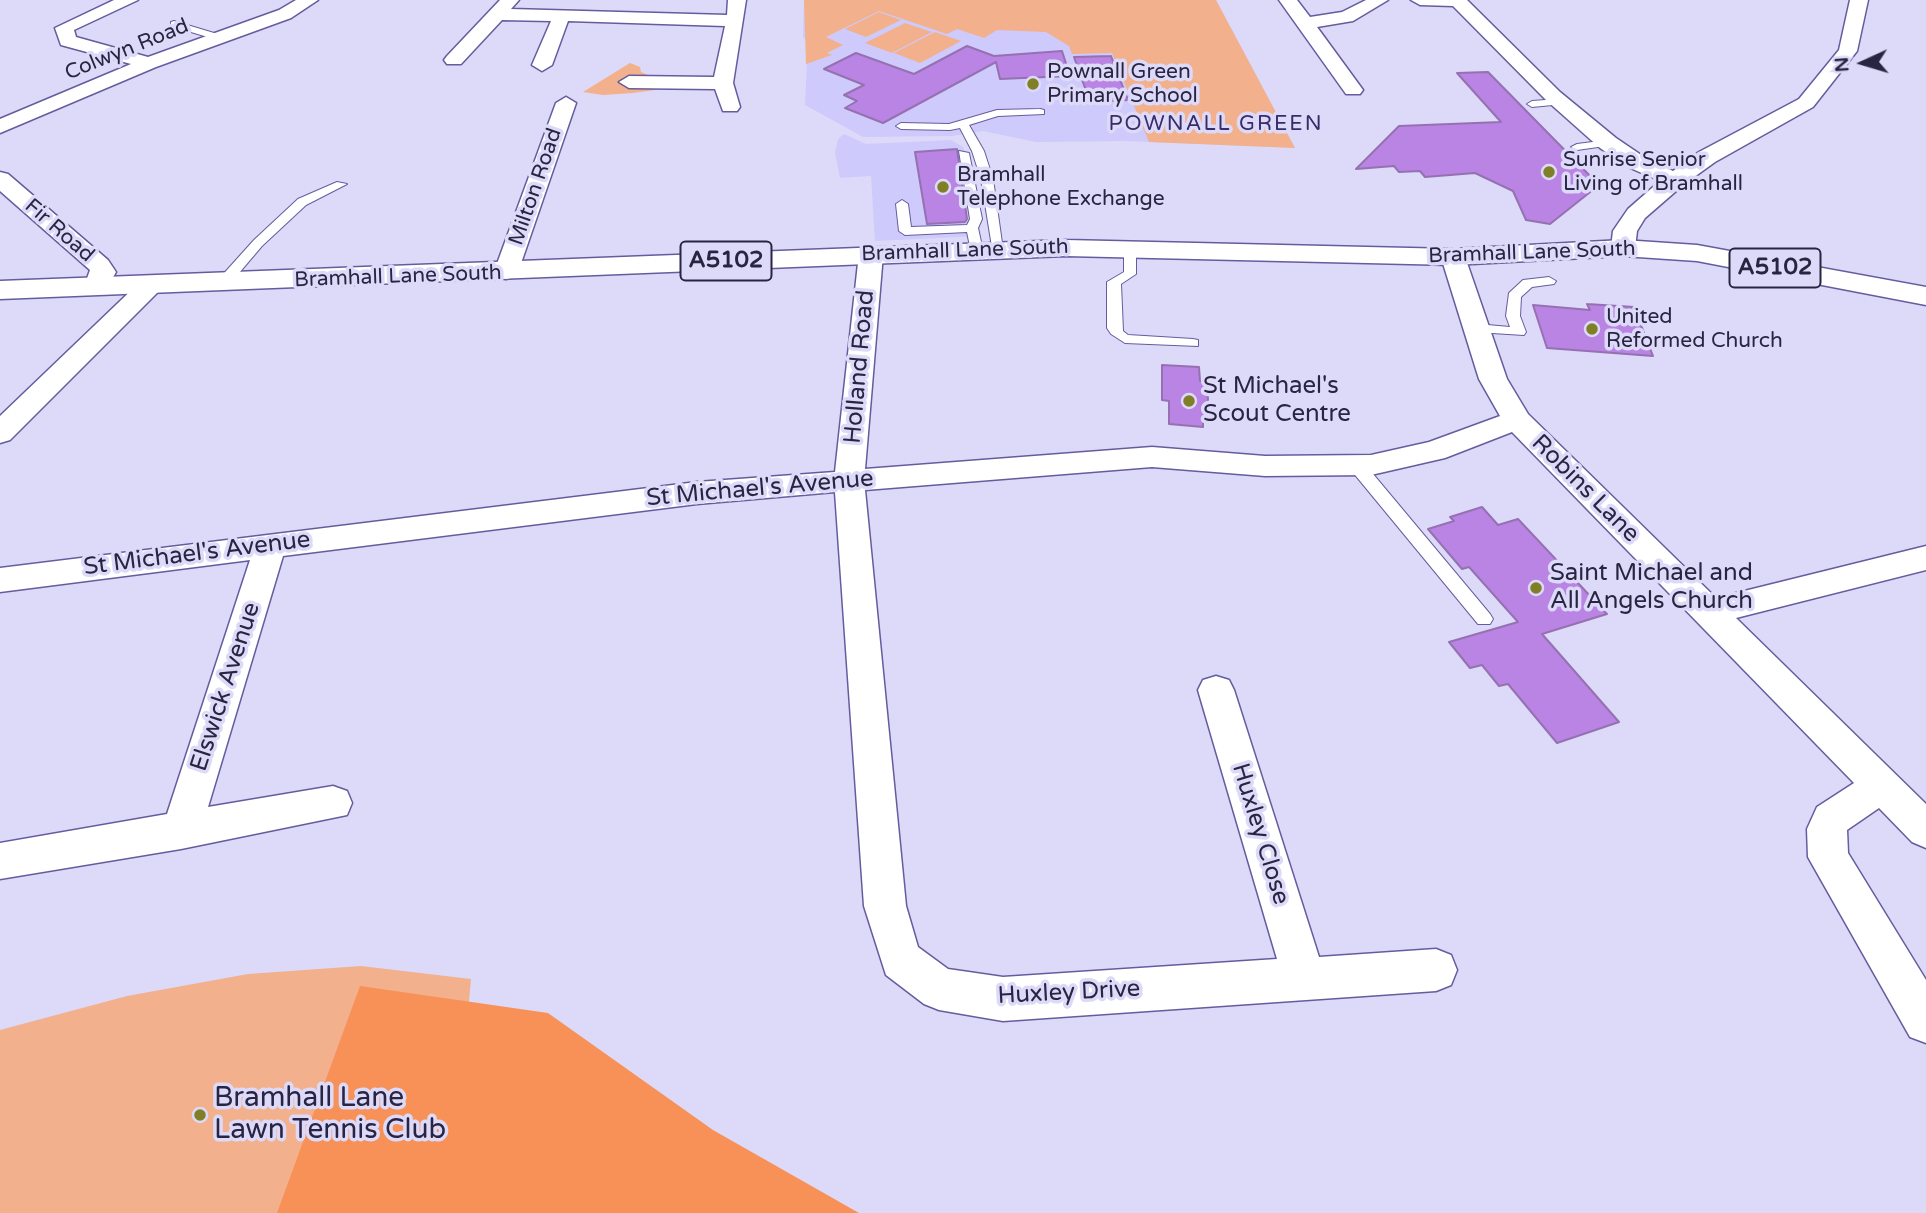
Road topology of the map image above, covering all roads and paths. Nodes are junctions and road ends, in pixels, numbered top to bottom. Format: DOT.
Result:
graph roads {
  1 [pos="129,0"];
  2 [pos="309,0"];
  3 [pos="737,0"];
  4 [pos="1288,0"];
  5 [pos="1379,0"];
  6 [pos="1420,0"];
  7 [pos="1859,0"];
  8 [pos="1458,1"];
  9 [pos="504,7"];
  10 [pos="562,15"];
  11 [pos="735,21"];
  12 [pos="1305,23"];
  13 [pos="174,24"];
  14 [pos="221,38"];
  15 [pos="454,61"];
  16 [pos="149,63"];
  17 [pos="542,65"];
  18 [pos="629,82"];
  19 [pos="723,83"];
  20 [pos="1329,91"];
  21 [pos="1559,102"];
  22 [pos="566,103"];
  23 [pos="1532,104"];
  24 [pos="730,107"];
  25 [pos="1041,112"];
  26 [pos="963,123"];
  27 [pos="901,126"];
  28 [pos="0,127"];
  29 [pos="1608,143"];
  30 [pos="1577,147"];
  31 [pos="963,153"];
  32 [pos="0,179"];
  33 [pos="1675,180"];
  34 [pos="341,184"];
  35 [pos="902,204"];
  36 [pos="921,241"];
  37 [pos="982,243"];
  38 [pos="1623,248"];
  39 [pos="1130,249"];
  40 [pos="871,254"];
  41 [pos="1452,257"];
  42 [pos="506,272"];
  43 [pos="1549,281"];
  44 [pos="223,283"];
  45 [pos="150,286"];
  46 [pos="96,287"];
  47 [pos="0,290"];
  48 [pos="1926,296"];
  49 [pos="1476,328"];
  50 [pos="1193,343"];
  51 [pos="1517,420"];
  52 [pos="0,433"];
  53 [pos="1357,466"];
  54 [pos="849,480"];
  55 [pos="271,544"];
  56 [pos="1926,558"];
  57 [pos="0,580"];
  58 [pos="1707,613"];
  59 [pos="1484,619"];
  60 [pos="1216,690"];
  61 [pos="1880,786"];
  62 [pos="333,803"];
  63 [pos="1926,830"];
  64 [pos="180,831"];
  65 [pos="0,860"];
  66 [pos="1436,970"];
  67 [pos="1304,978"];
  68 [pos="1926,1021"];
  1 -- 16 [label="street"];
  2 -- 14 [label="street, Colwyn Road"];
  3 -- 11 [label="street"];
  4 -- 12 [label="street"];
  5 -- 12 [label="street"];
  6 -- 8 [label="street"];
  7 -- 33 [label="street"];
  8 -- 21 [label="street"];
  9 -- 10 [label="street"];
  9 -- 15 [label="street"];
  10 -- 11 [label="street"];
  10 -- 17 [label="street"];
  11 -- 19 [label="street"];
  12 -- 20 [label="street"];
  13 -- 14 [label="lane"];
  14 -- 16 [label="street, Colwyn Road"];
  16 -- 28 [label="street, Colwyn Road"];
  18 -- 19 [label="street"];
  19 -- 24 [label="street"];
  21 -- 23 [label="lane"];
  21 -- 29 [label="street"];
  22 -- 42 [label="street, Milton Road"];
  25 -- 26 [label="lane"];
  26 -- 27 [label="lane"];
  26 -- 37 [label="lane"];
  29 -- 30 [label="lane"];
  29 -- 33 [label="street"];
  31 -- 37 [label="lane"];
  32 -- 46 [label="street, Fir Road"];
  33 -- 38 [label="street"];
  34 -- 44 [label="lane"];
  35 -- 36 [label="lane"];
  36 -- 37 [label="main road, Bramhall Lane South / A5102"];
  36 -- 40 [label="main road, Bramhall Lane South / A5102"];
  37 -- 39 [label="main road, Bramhall Lane South / A5102"];
  38 -- 41 [label="main road, Bramhall Lane South / A5102"];
  38 -- 48 [label="main road, Bramhall Lane South / A5102"];
  39 -- 41 [label="main road, Bramhall Lane South / A5102"];
  39 -- 50 [label="lane"];
  40 -- 42 [label="main road, Bramhall Lane South / A5102"];
  40 -- 54 [label="street, Holland Road"];
  41 -- 49 [label="street, Robins Lane"];
  42 -- 44 [label="main road, Bramhall Lane South / A5102"];
  43 -- 49 [label="lane"];
  44 -- 45 [label="main road, Bramhall Lane South / A5102"];
  45 -- 46 [label="main road, Bramhall Lane South / A5102"];
  45 -- 52 [label="street"];
  46 -- 47 [label="main road, Bramhall Lane South / A5102"];
  49 -- 51 [label="street, Robins Lane"];
  51 -- 53 [label="street, St Michael's Avenue"];
  51 -- 58 [label="street, Robins Lane"];
  53 -- 54 [label="street, St Michael's Avenue"];
  53 -- 59 [label="lane"];
  54 -- 55 [label="street, St Michael's Avenue"];
  54 -- 67 [label="street, Huxley Drive"];
  55 -- 57 [label="street, St Michael's Avenue"];
  55 -- 64 [label="street, Elswick Avenue"];
  56 -- 58 [label="street"];
  58 -- 61 [label="street, Robins Lane"];
  60 -- 67 [label="street, Huxley Close"];
  61 -- 63 [label="street, Robins Lane"];
  61 -- 68 [label="street"];
  62 -- 64 [label="street"];
  64 -- 65 [label="street"];
  66 -- 67 [label="street, Huxley Drive"];
}
